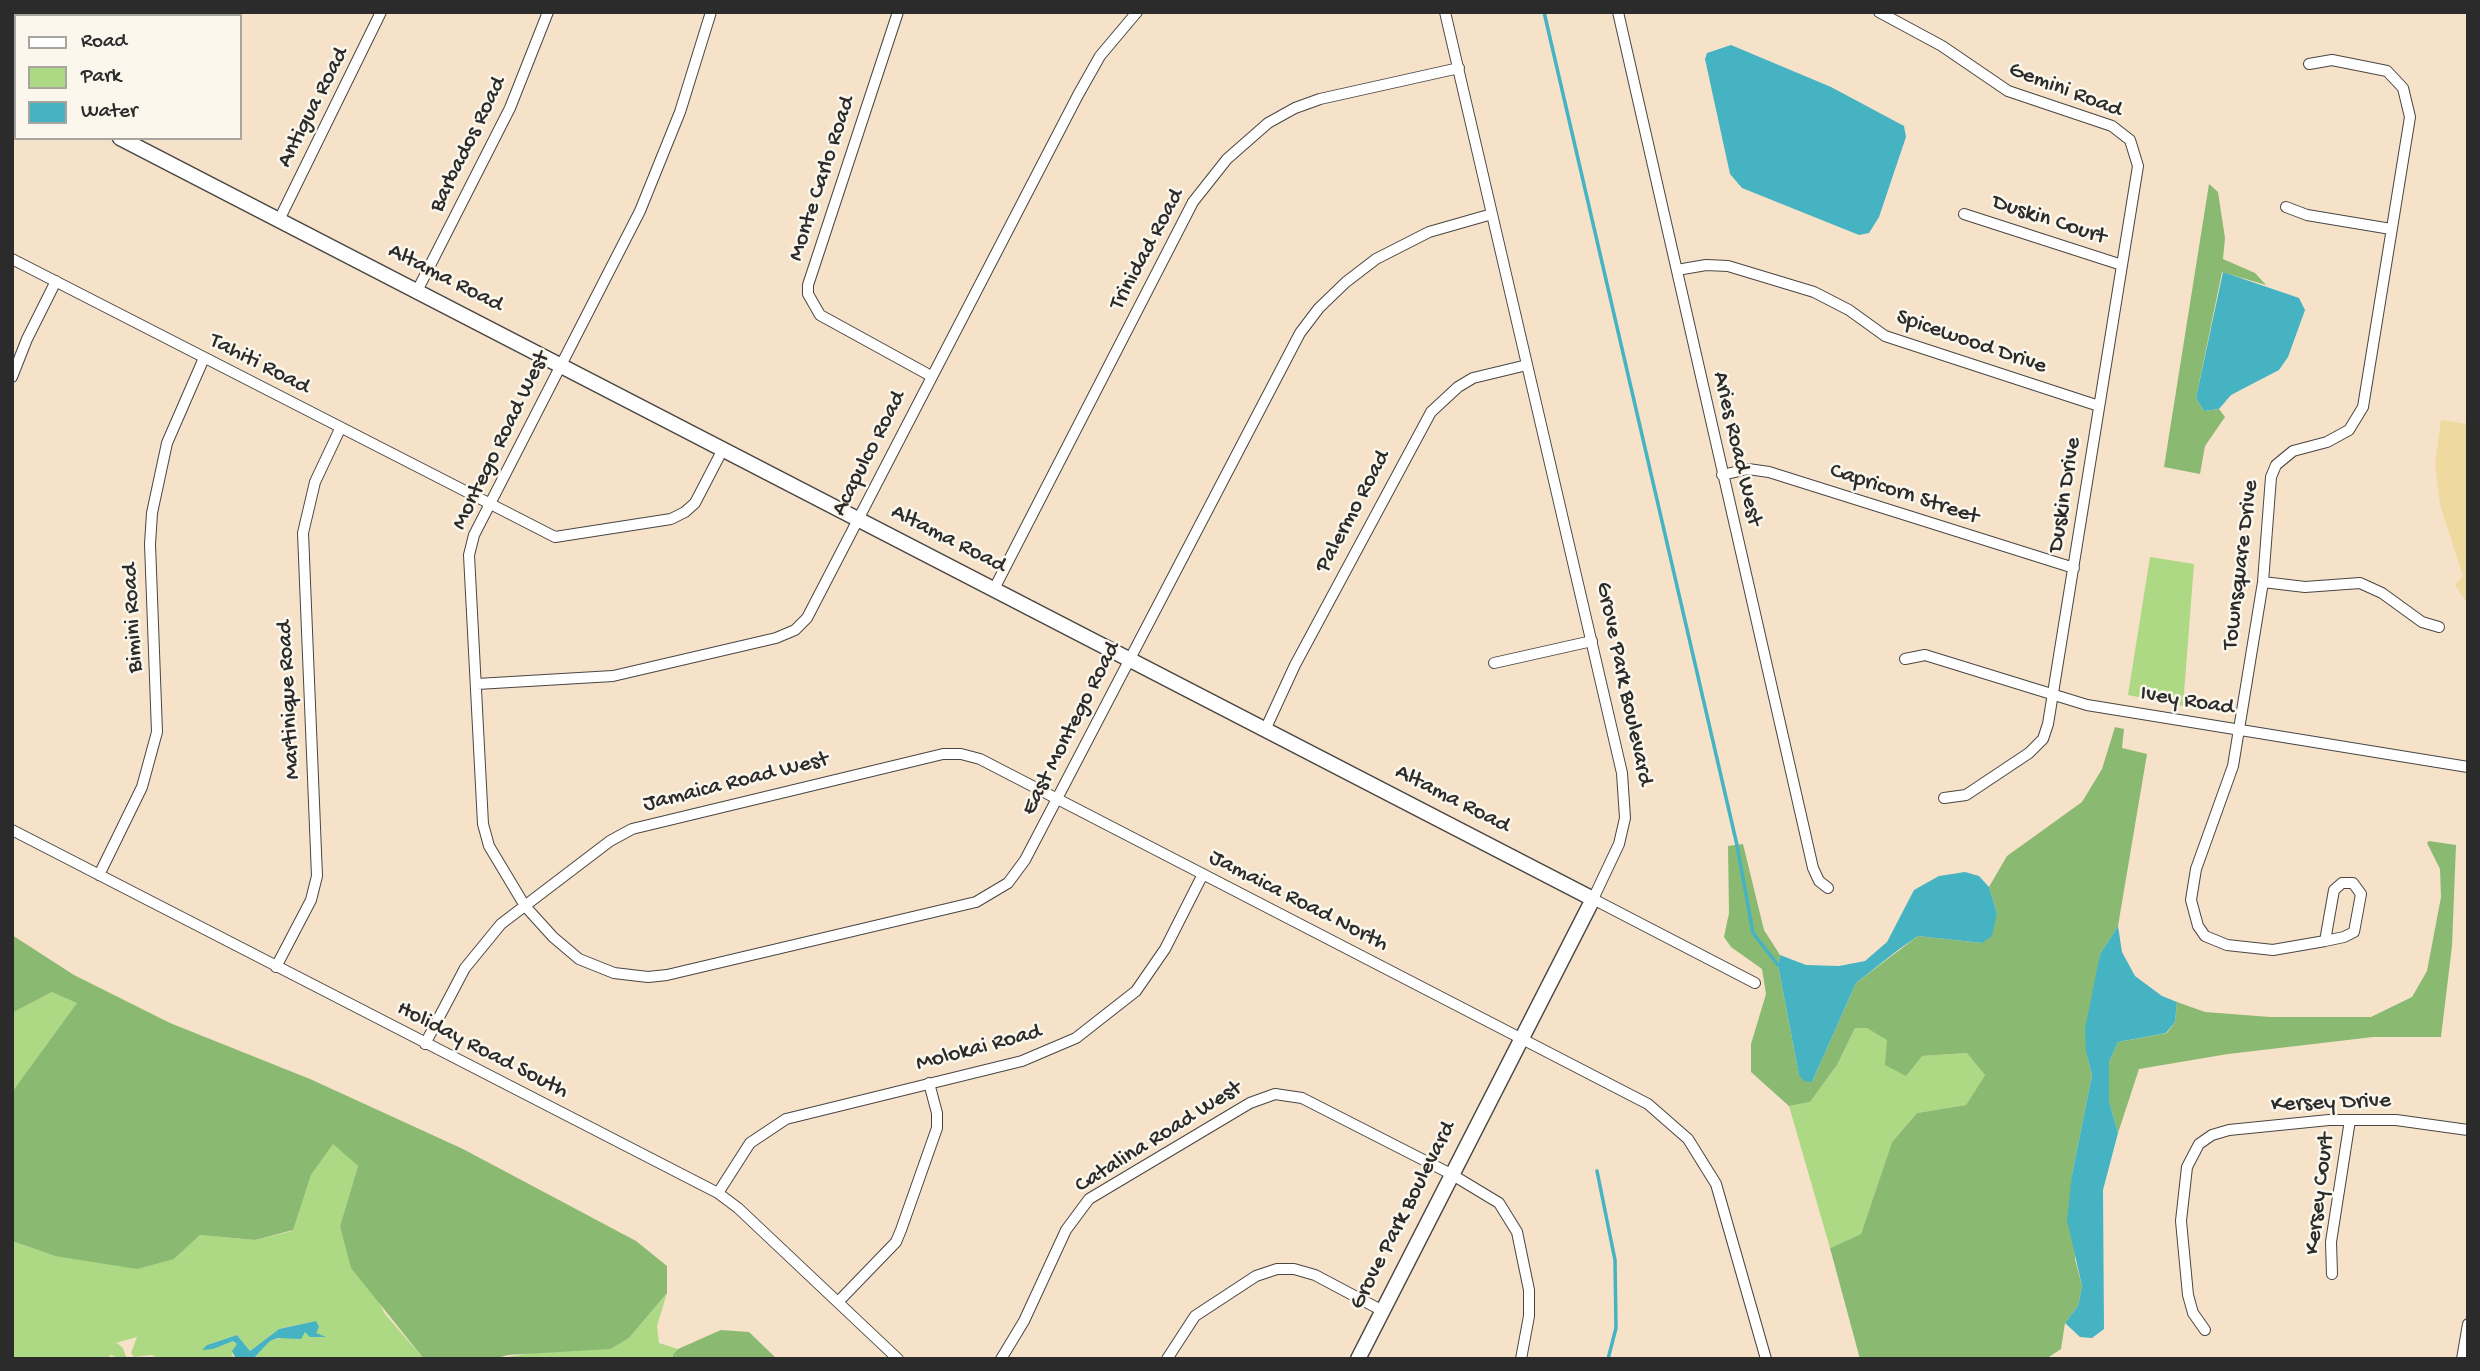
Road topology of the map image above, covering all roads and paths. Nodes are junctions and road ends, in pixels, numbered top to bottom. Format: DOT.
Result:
graph roads {
  1 [pos="381,12"];
  2 [pos="548,12"];
  3 [pos="711,12"];
  4 [pos="898,12"];
  5 [pos="1137,12"];
  6 [pos="1446,12"];
  7 [pos="1618,12"];
  8 [pos="1879,12"];
  9 [pos="2309,64"];
  10 [pos="1459,68"];
  11 [pos="126,140"];
  12 [pos="2130,140"];
  13 [pos="2286,207"];
  14 [pos="1492,214"];
  15 [pos="1964,215"];
  16 [pos="279,220"];
  17 [pos="2391,229"];
  18 [pos="12,259"];
  19 [pos="2122,265"];
  20 [pos="1677,270"];
  21 [pos="56,281"];
  22 [pos="417,291"];
  23 [pos="204,358"];
  24 [pos="561,365"];
  25 [pos="1527,365"];
  26 [pos="931,376"];
  27 [pos="12,377"];
  28 [pos="2099,406"];
  29 [pos="340,429"];
  30 [pos="723,449"];
  31 [pos="1722,475"];
  32 [pos="489,506"];
  33 [pos="858,519"];
  34 [pos="2074,568"];
  35 [pos="2263,582"];
  36 [pos="994,589"];
  37 [pos="2439,627"];
  38 [pos="1592,641"];
  39 [pos="1905,659"];
  40 [pos="1129,660"];
  41 [pos="1494,663"];
  42 [pos="477,684"];
  43 [pos="2053,695"];
  44 [pos="1265,730"];
  45 [pos="2239,730"];
  46 [pos="2468,768"];
  47 [pos="1944,798"];
  48 [pos="1057,799"];
  49 [pos="12,830"];
  50 [pos="1203,874"];
  51 [pos="99,875"];
  52 [pos="1828,888"];
  53 [pos="1594,899"];
  54 [pos="525,906"];
  55 [pos="2325,941"];
  56 [pos="276,967"];
  57 [pos="1755,983"];
  58 [pos="1522,1038"];
  59 [pos="425,1044"];
  60 [pos="929,1083"];
  61 [pos="2350,1120"];
  62 [pos="2468,1130"];
  63 [pos="1451,1174"];
  64 [pos="718,1193"];
  65 [pos="2332,1274"];
  66 [pos="838,1302"];
  67 [pos="1381,1310"];
  68 [pos="2468,1324"];
  69 [pos="2205,1330"];
  70 [pos="898,1359"];
  71 [pos="1001,1359"];
  72 [pos="1167,1359"];
  73 [pos="1358,1359"];
  74 [pos="1521,1359"];
  75 [pos="1766,1359"];
  76 [pos="2462,1359"];
  1 -- 16 [label="street, Antigua Road"];
  2 -- 22 [label="street, Barbados Road"];
  3 -- 24 [label="street, Montego Road West"];
  4 -- 26 [label="street, Monte Carlo Road"];
  5 -- 26 [label="street, Acapulco Road"];
  6 -- 10 [label="street, Grove Park Boulevard"];
  7 -- 20 [label="street, Aries Road West"];
  8 -- 12 [label="street, Gemini Road"];
  9 -- 17 [label="street, Townsquare Drive"];
  10 -- 14 [label="street, Grove Park Boulevard"];
  10 -- 36 [label="street, Trinidad Road"];
  11 -- 16 [label="street, Altama Road"];
  12 -- 19 [label="street, Duskin Drive"];
  13 -- 17 [label="street"];
  14 -- 25 [label="street, Grove Park Boulevard"];
  14 -- 40 [label="street, East Montego Road"];
  15 -- 19 [label="street, Duskin Court"];
  16 -- 22 [label="street, Altama Road"];
  17 -- 35 [label="street, Townsquare Drive"];
  18 -- 21 [label="street, Tahiti Road"];
  19 -- 28 [label="street, Duskin Drive"];
  20 -- 28 [label="street, Spicewood Drive"];
  20 -- 31 [label="street, Aries Road West"];
  21 -- 23 [label="street, Tahiti Road"];
  21 -- 27 [label="street"];
  22 -- 24 [label="street, Altama Road"];
  23 -- 29 [label="street, Tahiti Road"];
  23 -- 51 [label="street, Bimini Road"];
  24 -- 30 [label="street, Altama Road"];
  24 -- 32 [label="street, Montego Road West"];
  25 -- 38 [label="street, Grove Park Boulevard"];
  25 -- 44 [label="street, Palermo Road"];
  26 -- 33 [label="street, Acapulco Road"];
  28 -- 34 [label="street, Duskin Drive"];
  29 -- 32 [label="street, Tahiti Road"];
  29 -- 56 [label="street, Martinique Road"];
  30 -- 32 [label="street, Tahiti Road"];
  30 -- 33 [label="street, Altama Road"];
  31 -- 34 [label="street, Capricorn Street"];
  31 -- 52 [label="street, Aries Road West"];
  32 -- 42 [label="street, Montego Road West"];
  33 -- 36 [label="street, Altama Road"];
  33 -- 42 [label="street, Acapulco Road"];
  34 -- 43 [label="street, Duskin Drive"];
  35 -- 37 [label="street"];
  35 -- 45 [label="street, Townsquare Drive"];
  36 -- 40 [label="street, Altama Road"];
  38 -- 41 [label="street"];
  38 -- 53 [label="street, Grove Park Boulevard"];
  39 -- 43 [label="street, Ivey Road"];
  40 -- 44 [label="street, Altama Road"];
  40 -- 48 [label="street, East Montego Road"];
  42 -- 54 [label="street, Montego Road West"];
  43 -- 45 [label="street, Ivey Road"];
  43 -- 47 [label="street, Duskin Drive"];
  44 -- 53 [label="street, Altama Road"];
  45 -- 46 [label="street, Ivey Road"];
  45 -- 55 [label="street, Townsquare Drive"];
  48 -- 50 [label="street, Jamaica Road North"];
  48 -- 54 [label="street, Jamaica Road West"];
  48 -- 54 [label="street, East Montego Road"];
  49 -- 51 [label="street, Holiday Road South"];
  50 -- 58 [label="street, Jamaica Road North"];
  50 -- 60 [label="street, Molokai Road"];
  51 -- 56 [label="street, Holiday Road South"];
  53 -- 57 [label="street, Altama Road"];
  53 -- 58 [label="street, Grove Park Boulevard"];
  54 -- 59 [label="street, Jamaica Road West"];
  55 -- 55 [label="street"];
  56 -- 59 [label="street, Holiday Road South"];
  58 -- 63 [label="street, Grove Park Boulevard"];
  58 -- 75 [label="street, Jamaica Road North"];
  59 -- 64 [label="street, Holiday Road South"];
  60 -- 64 [label="street, Molokai Road"];
  60 -- 66 [label="street"];
  61 -- 62 [label="street, Kersey Drive"];
  61 -- 65 [label="street, Kersey Court"];
  61 -- 69 [label="street, Kersey Drive"];
  63 -- 67 [label="street, Grove Park Boulevard"];
  63 -- 71 [label="street, Catalina Road West"];
  63 -- 74 [label="street, Catalina Road West"];
  64 -- 66 [label="street, Holiday Road South"];
  66 -- 70 [label="street, Holiday Road South"];
  67 -- 72 [label="street"];
  67 -- 73 [label="street, Grove Park Boulevard"];
  68 -- 76 [label="street"];
}
